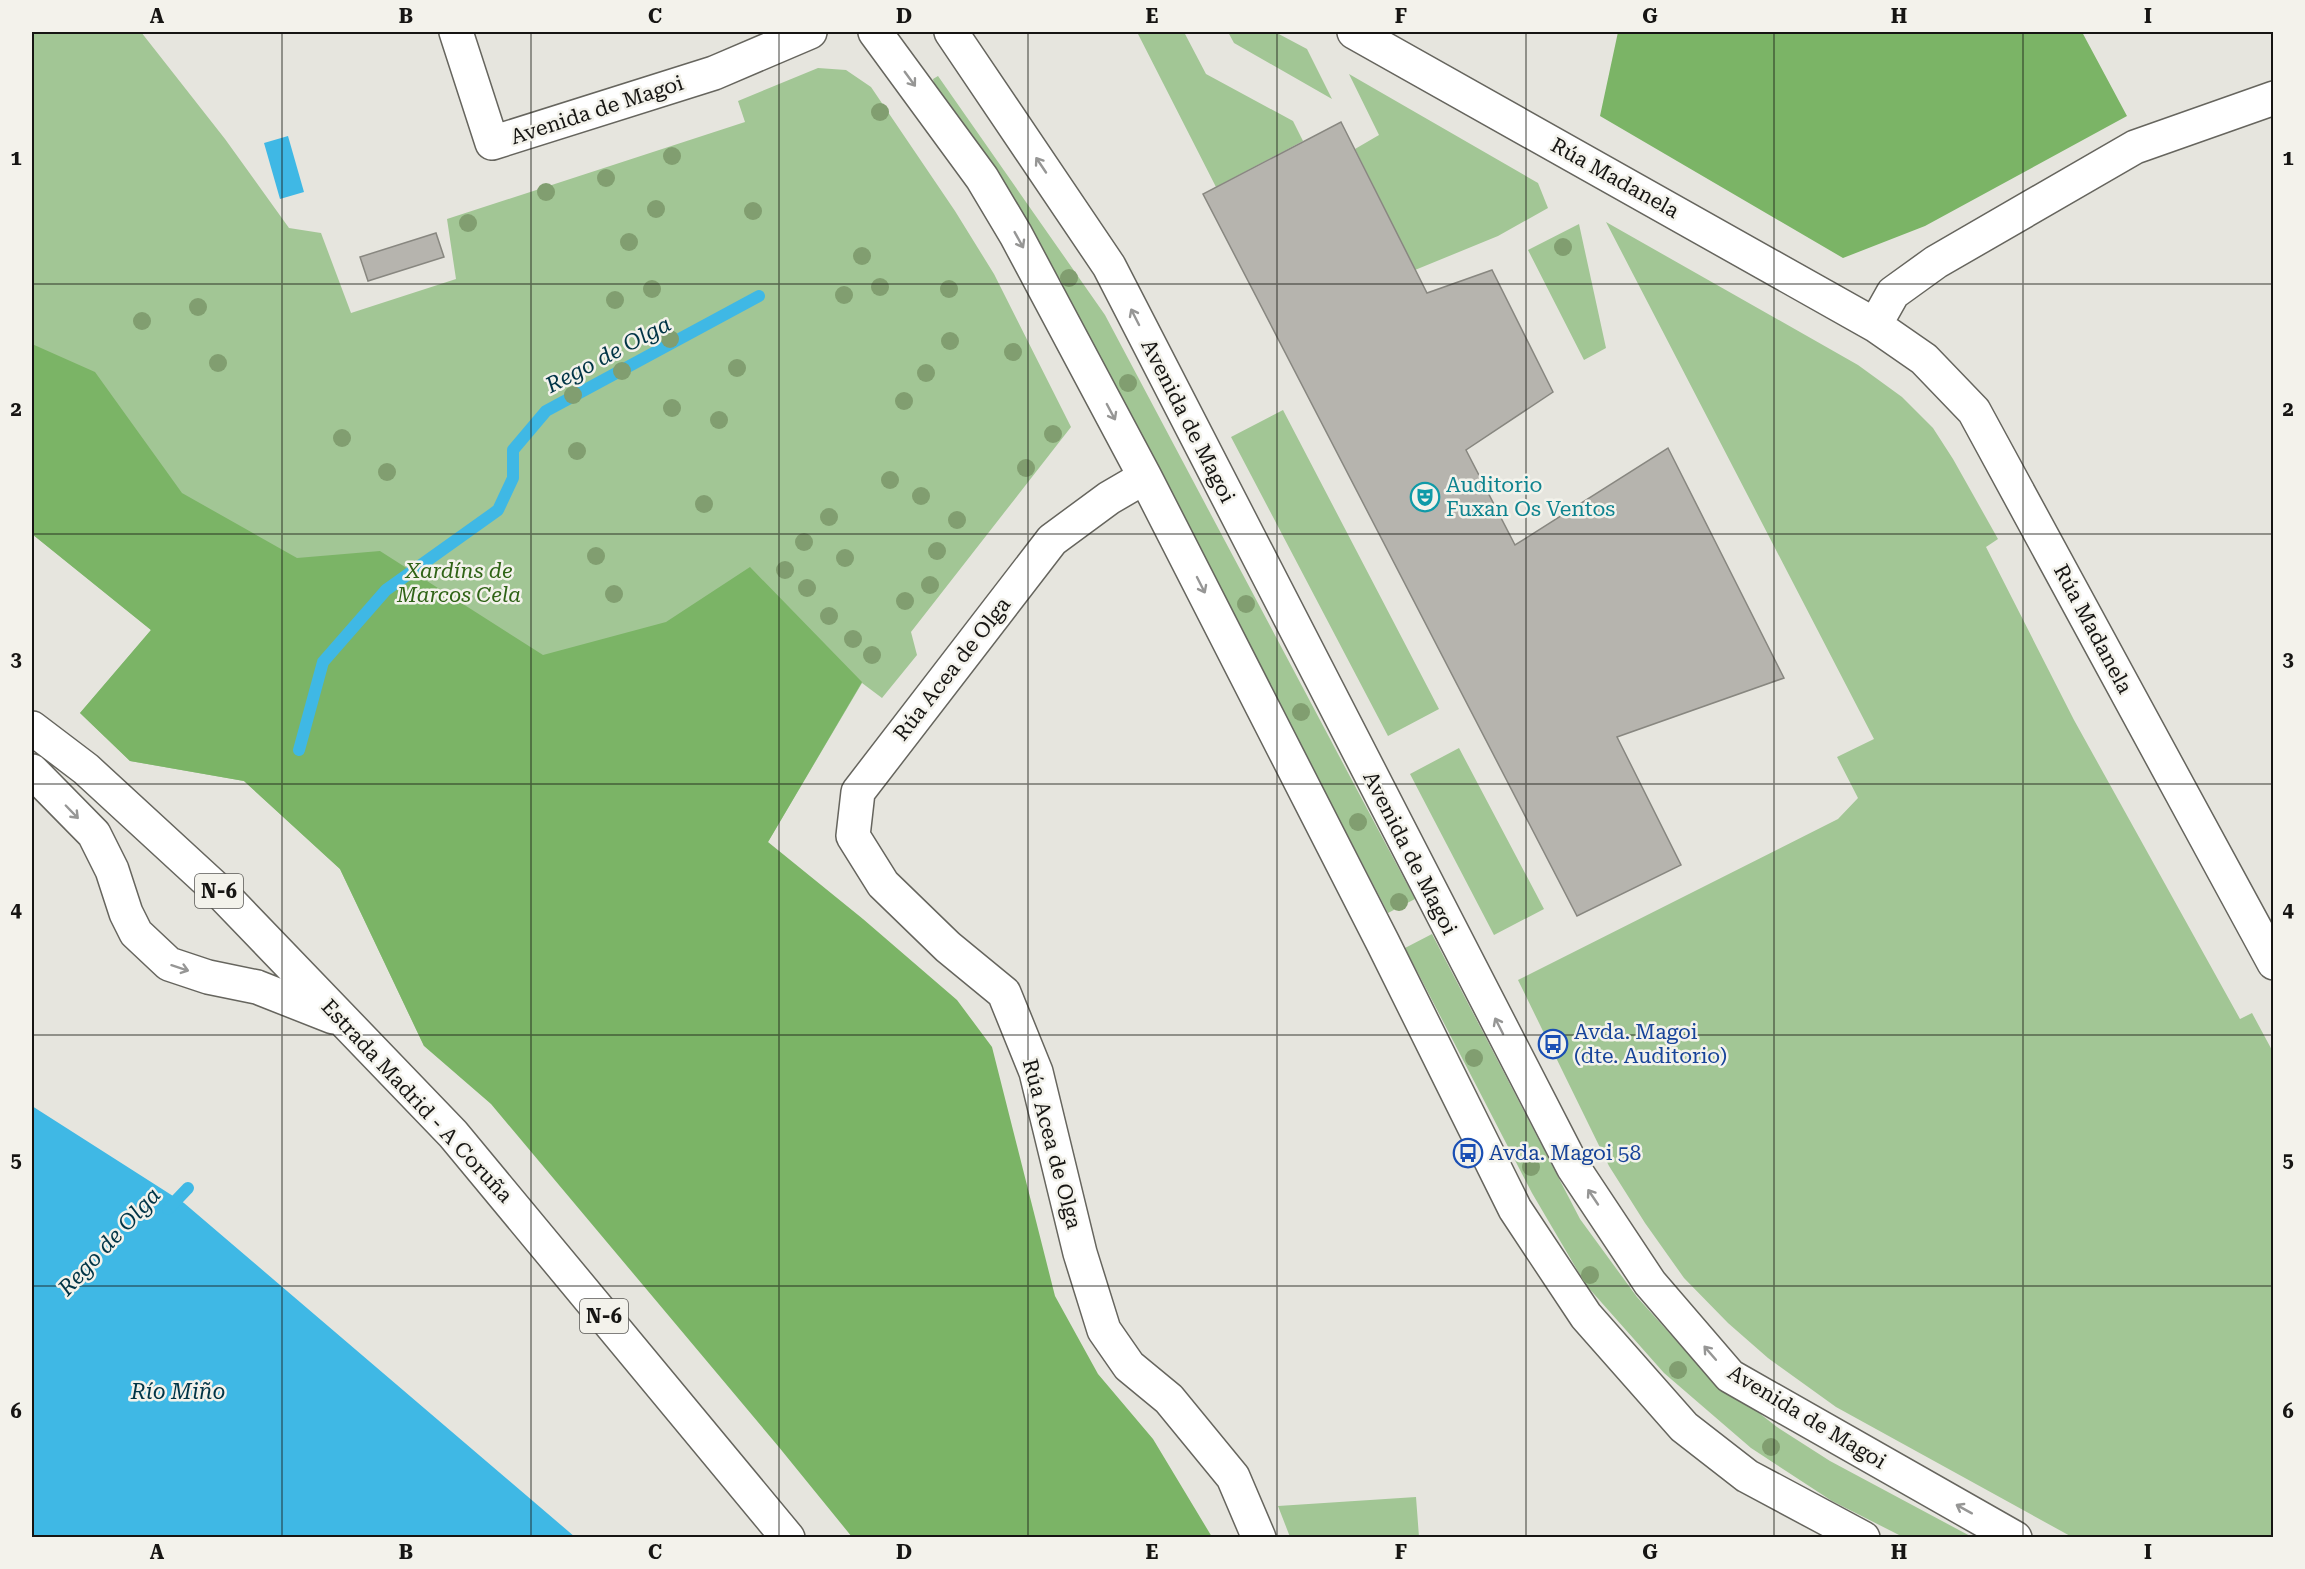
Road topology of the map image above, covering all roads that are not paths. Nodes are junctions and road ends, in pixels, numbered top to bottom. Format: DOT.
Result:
graph roads {
  1 [pos="456,32"];
  2 [pos="810,32"];
  3 [pos="875,32"];
  4 [pos="951,32"];
  5 [pos="1354,32"];
  6 [pos="2274,99"];
  7 [pos="1875,325"];
  8 [pos="1145,477"];
  9 [pos="32,728"];
  10 [pos="32,771"];
  11 [pos="2274,963"];
  12 [pos="344,1021"];
  13 [pos="749,1490"];
  14 [pos="788,1538"];
  15 [pos="793,1538"];
  16 [pos="1259,1538"];
  17 [pos="1863,1538"];
  18 [pos="2015,1538"];
  1 -- 2 [label="main road, Avenida de Magoi"];
  3 -- 8 [label="main road, one-way"];
  18 -- 4 [label="main road, Avenida de Magoi, one-way"];
  5 -- 7 [label="main road, Rúa Madanela"];
  6 -- 7 [label="main road"];
  7 -- 11 [label="main road, Rúa Madanela"];
  8 -- 16 [label="main road, Rúa Acea de Olga"];
  8 -- 17 [label="main road, one-way"];
  9 -- 12 [label="main road, Estrada Madrid - A Coruña / N-6"];
  10 -- 12 [label="main road, one-way"];
  12 -- 13 [label="main road, Estrada Madrid - A Coruña / N-6"];
  13 -- 14 [label="main road, Estrada Madrid - A Coruña / N-6"];
  13 -- 15 [label="main road"];
}
